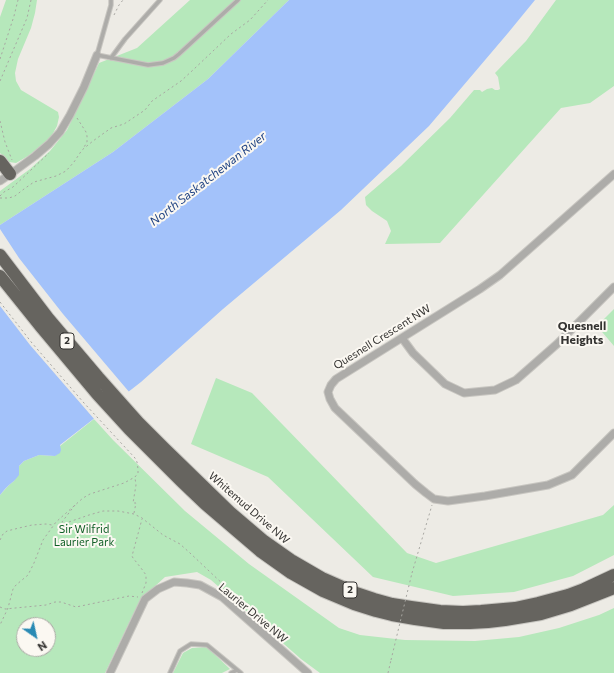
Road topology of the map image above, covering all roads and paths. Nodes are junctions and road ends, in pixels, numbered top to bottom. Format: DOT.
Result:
graph roads {
  1 [pos="18,0"];
  2 [pos="31,0"];
  3 [pos="111,0"];
  4 [pos="115,0"];
  5 [pos="160,0"];
  6 [pos="238,0"];
  7 [pos="268,0"];
  8 [pos="111,5"];
  9 [pos="97,55"];
  10 [pos="0,58"];
  11 [pos="111,58"];
  12 [pos="0,81"];
  13 [pos="70,115"];
  14 [pos="0,121"];
  15 [pos="0,125"];
  16 [pos="2,128"];
  17 [pos="82,150"];
  18 [pos="0,161"];
  19 [pos="614,174"];
  20 [pos="9,175"];
  21 [pos="0,197"];
  22 [pos="0,255"];
  23 [pos="0,276"];
  24 [pos="614,287"];
  25 [pos="0,302"];
  26 [pos="402,338"];
  27 [pos="134,426"];
  28 [pos="614,433"];
  29 [pos="135,477"];
  30 [pos="434,498"];
  31 [pos="76,503"];
  32 [pos="134,514"];
  33 [pos="142,518"];
  34 [pos="53,526"];
  35 [pos="0,540"];
  36 [pos="614,575"];
  37 [pos="614,588"];
  38 [pos="0,607"];
  39 [pos="8,608"];
  40 [pos="241,614"];
  41 [pos="0,625"];
  42 [pos="237,670"];
  43 [pos="110,673"];
  44 [pos="170,673"];
  45 [pos="231,673"];
  46 [pos="241,673"];
  47 [pos="308,673"];
  48 [pos="388,673"];
  1 -- 10 [label="path"];
  2 -- 12 [label="path"];
  3 -- 8 [label="lane"];
  4 -- 8 [label="lane"];
  5 -- 11 [label="lane"];
  6 -- 11 [label="lane"];
  7 -- 17 [label="path"];
  8 -- 9 [label="lane"];
  9 -- 11 [label="lane"];
  9 -- 13 [label="street"];
  13 -- 17 [label="path"];
  13 -- 20 [label="street"];
  14 -- 16 [label="path"];
  15 -- 16 [label="path"];
  16 -- 20 [label="path"];
  17 -- 21 [label="path"];
  18 -- 20 [label="highway"];
  19 -- 26 [label="street, Quesnell Crescent NW"];
  20 -- 21 [label="path"];
  22 -- 27 [label="highway, Whitemud Drive NW / 2"];
  23 -- 27 [label="highway, Whitemud Drive NW / 2"];
  24 -- 26 [label="street"];
  25 -- 29 [label="path"];
  26 -- 30 [label="street, Quesnell Crescent NW"];
  27 -- 36 [label="highway, Whitemud Drive NW / 2"];
  27 -- 37 [label="highway, Whitemud Drive NW / 2"];
  28 -- 30 [label="street, Quesnell Crescent NW"];
  29 -- 31 [label="path"];
  29 -- 32 [label="path"];
  30 -- 48 [label="path, bridge"];
  31 -- 32 [label="path"];
  31 -- 34 [label="path"];
  32 -- 33 [label="path"];
  33 -- 39 [label="path"];
  33 -- 40 [label="path"];
  34 -- 35 [label="path"];
  34 -- 39 [label="path"];
  38 -- 39 [label="path"];
  39 -- 41 [label="path"];
  40 -- 43 [label="street, Laurier Drive NW"];
  40 -- 47 [label="street, Laurier Drive NW"];
  42 -- 44 [label="lane"];
  42 -- 45 [label="lane"];
  42 -- 46 [label="lane"];
}
